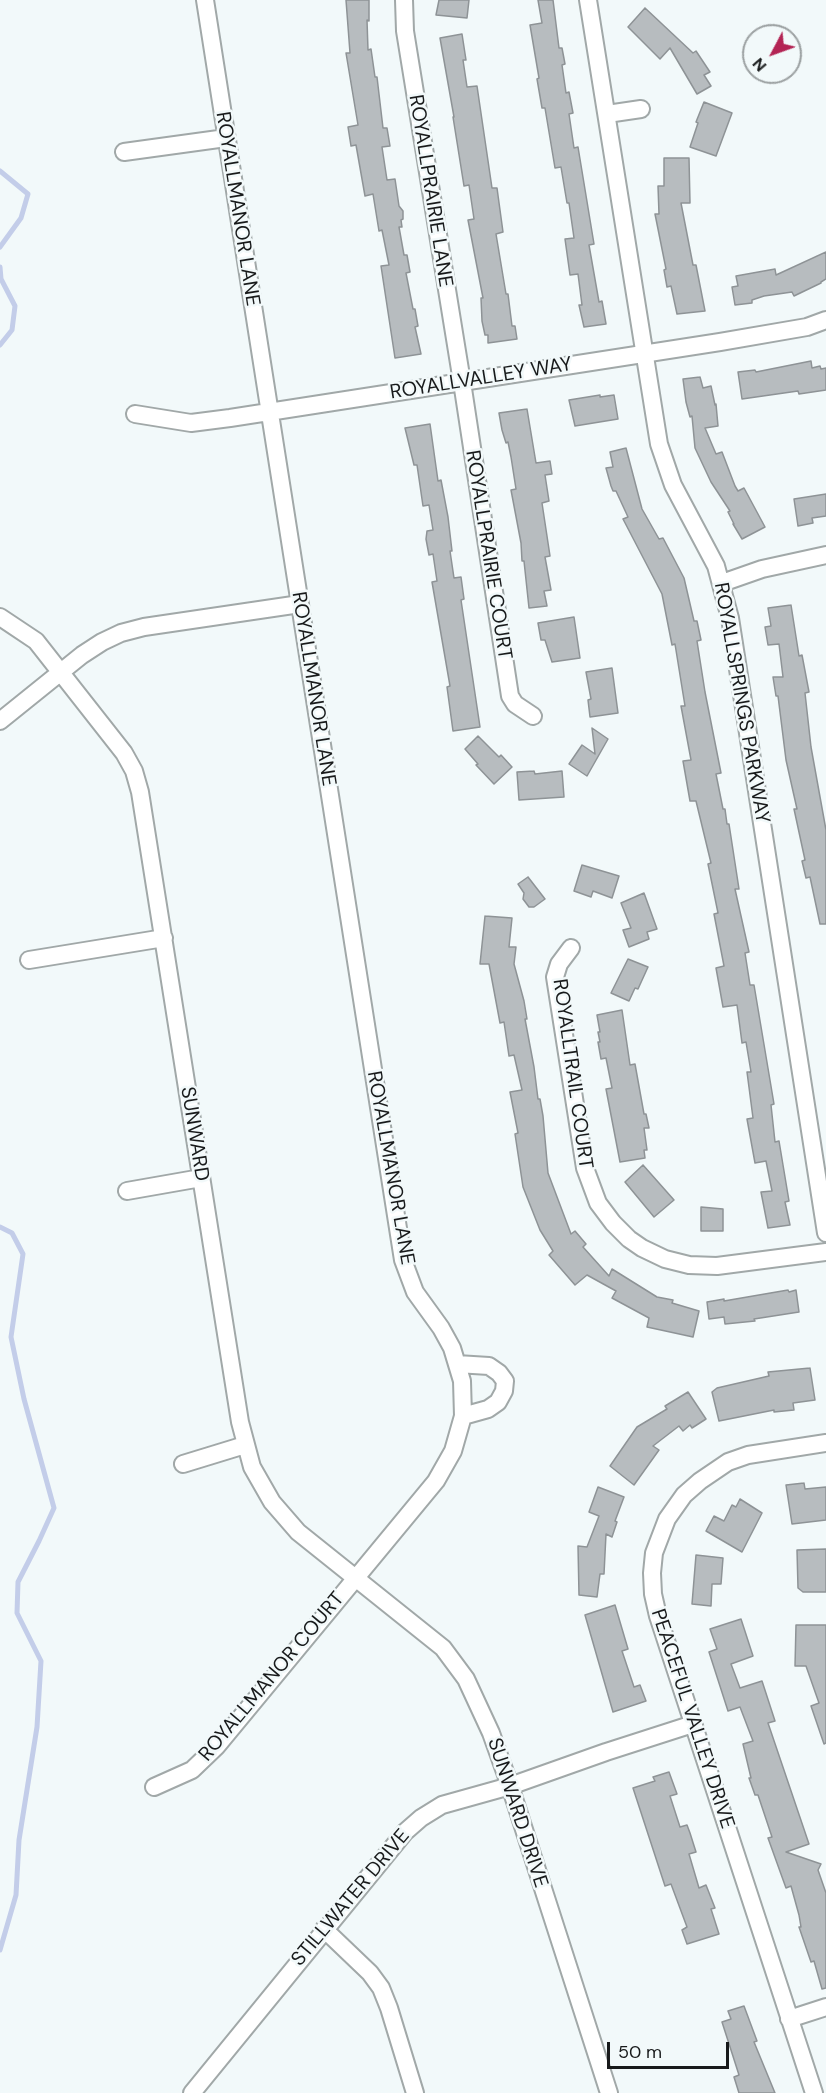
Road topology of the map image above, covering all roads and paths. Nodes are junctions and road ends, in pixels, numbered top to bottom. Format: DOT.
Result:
graph roads {
  1 [pos="205,0"];
  2 [pos="404,0"];
  3 [pos="588,0"];
  4 [pos="641,109"];
  5 [pos="607,114"];
  6 [pos="226,138"];
  7 [pos="124,152"];
  8 [pos="826,320"];
  9 [pos="646,353"];
  10 [pos="462,382"];
  11 [pos="269,413"];
  12 [pos="135,414"];
  13 [pos="826,555"];
  14 [pos="722,584"];
  15 [pos="300,604"];
  16 [pos="0,617"];
  17 [pos="61,673"];
  18 [pos="533,716"];
  19 [pos="0,721"];
  20 [pos="164,938"];
  21 [pos="571,948"];
  22 [pos="29,960"];
  23 [pos="201,1178"];
  24 [pos="127,1191"];
  25 [pos="826,1233"];
  26 [pos="826,1252"];
  27 [pos="457,1364"];
  28 [pos="463,1416"];
  29 [pos="826,1443"];
  30 [pos="245,1445"];
  31 [pos="183,1464"];
  32 [pos="354,1578"];
  33 [pos="693,1724"];
  34 [pos="510,1786"];
  35 [pos="154,1787"];
  36 [pos="324,1929"];
  37 [pos="826,2007"];
  38 [pos="789,2019"];
  39 [pos="192,2093"];
  40 [pos="415,2093"];
  41 [pos="609,2093"];
  42 [pos="814,2093"];
  1 -- 6 [label="street, ROYALLMANOR LANE"];
  2 -- 10 [label="street, ROYALLPRAIRIE LANE"];
  3 -- 5 [label="street, ROYALLSPRINGS PARKWAY"];
  4 -- 5 [label="street"];
  5 -- 9 [label="street, ROYALLSPRINGS PARKWAY"];
  6 -- 7 [label="street"];
  6 -- 11 [label="street, ROYALLMANOR LANE"];
  8 -- 9 [label="street, ROYALLVALLEY WAY"];
  9 -- 10 [label="street, ROYALLVALLEY WAY"];
  9 -- 14 [label="street, ROYALLSPRINGS PARKWAY"];
  10 -- 11 [label="street, ROYALLVALLEY WAY"];
  10 -- 18 [label="street, ROYALLPRAIRIE COURT"];
  11 -- 12 [label="street, ROYALLVALLEY WAY"];
  11 -- 15 [label="street, ROYALLMANOR LANE"];
  13 -- 14 [label="street"];
  14 -- 25 [label="street, ROYALLSPRINGS PARKWAY"];
  15 -- 17 [label="street"];
  15 -- 27 [label="street, ROYALLMANOR LANE"];
  16 -- 17 [label="street, SUNWARD"];
  17 -- 19 [label="street"];
  17 -- 20 [label="street, SUNWARD"];
  20 -- 22 [label="street"];
  20 -- 23 [label="street, SUNWARD"];
  21 -- 26 [label="street, ROYALLTRAIL COURT"];
  23 -- 24 [label="street"];
  23 -- 30 [label="street, SUNWARD"];
  27 -- 28 [label="street, ROYALLMANOR LANE"];
  27 -- 28 [label="street"];
  28 -- 32 [label="street, ROYALLMANOR LANE"];
  29 -- 33 [label="street, PEACEFUL VALLEY DRIVE"];
  30 -- 31 [label="street"];
  30 -- 32 [label="street, SUNWARD"];
  32 -- 34 [label="street, SUNWARD DRIVE"];
  32 -- 35 [label="street, ROYALLMANOR COURT"];
  33 -- 34 [label="street, STILLWATER DRIVE"];
  33 -- 38 [label="street, PEACEFUL VALLEY DRIVE"];
  34 -- 36 [label="street, STILLWATER DRIVE"];
  34 -- 41 [label="street, SUNWARD DRIVE"];
  36 -- 39 [label="street, STILLWATER DRIVE"];
  36 -- 40 [label="street"];
  37 -- 38 [label="street"];
  38 -- 42 [label="street, PEACEFUL VALLEY DRIVE"];
}
